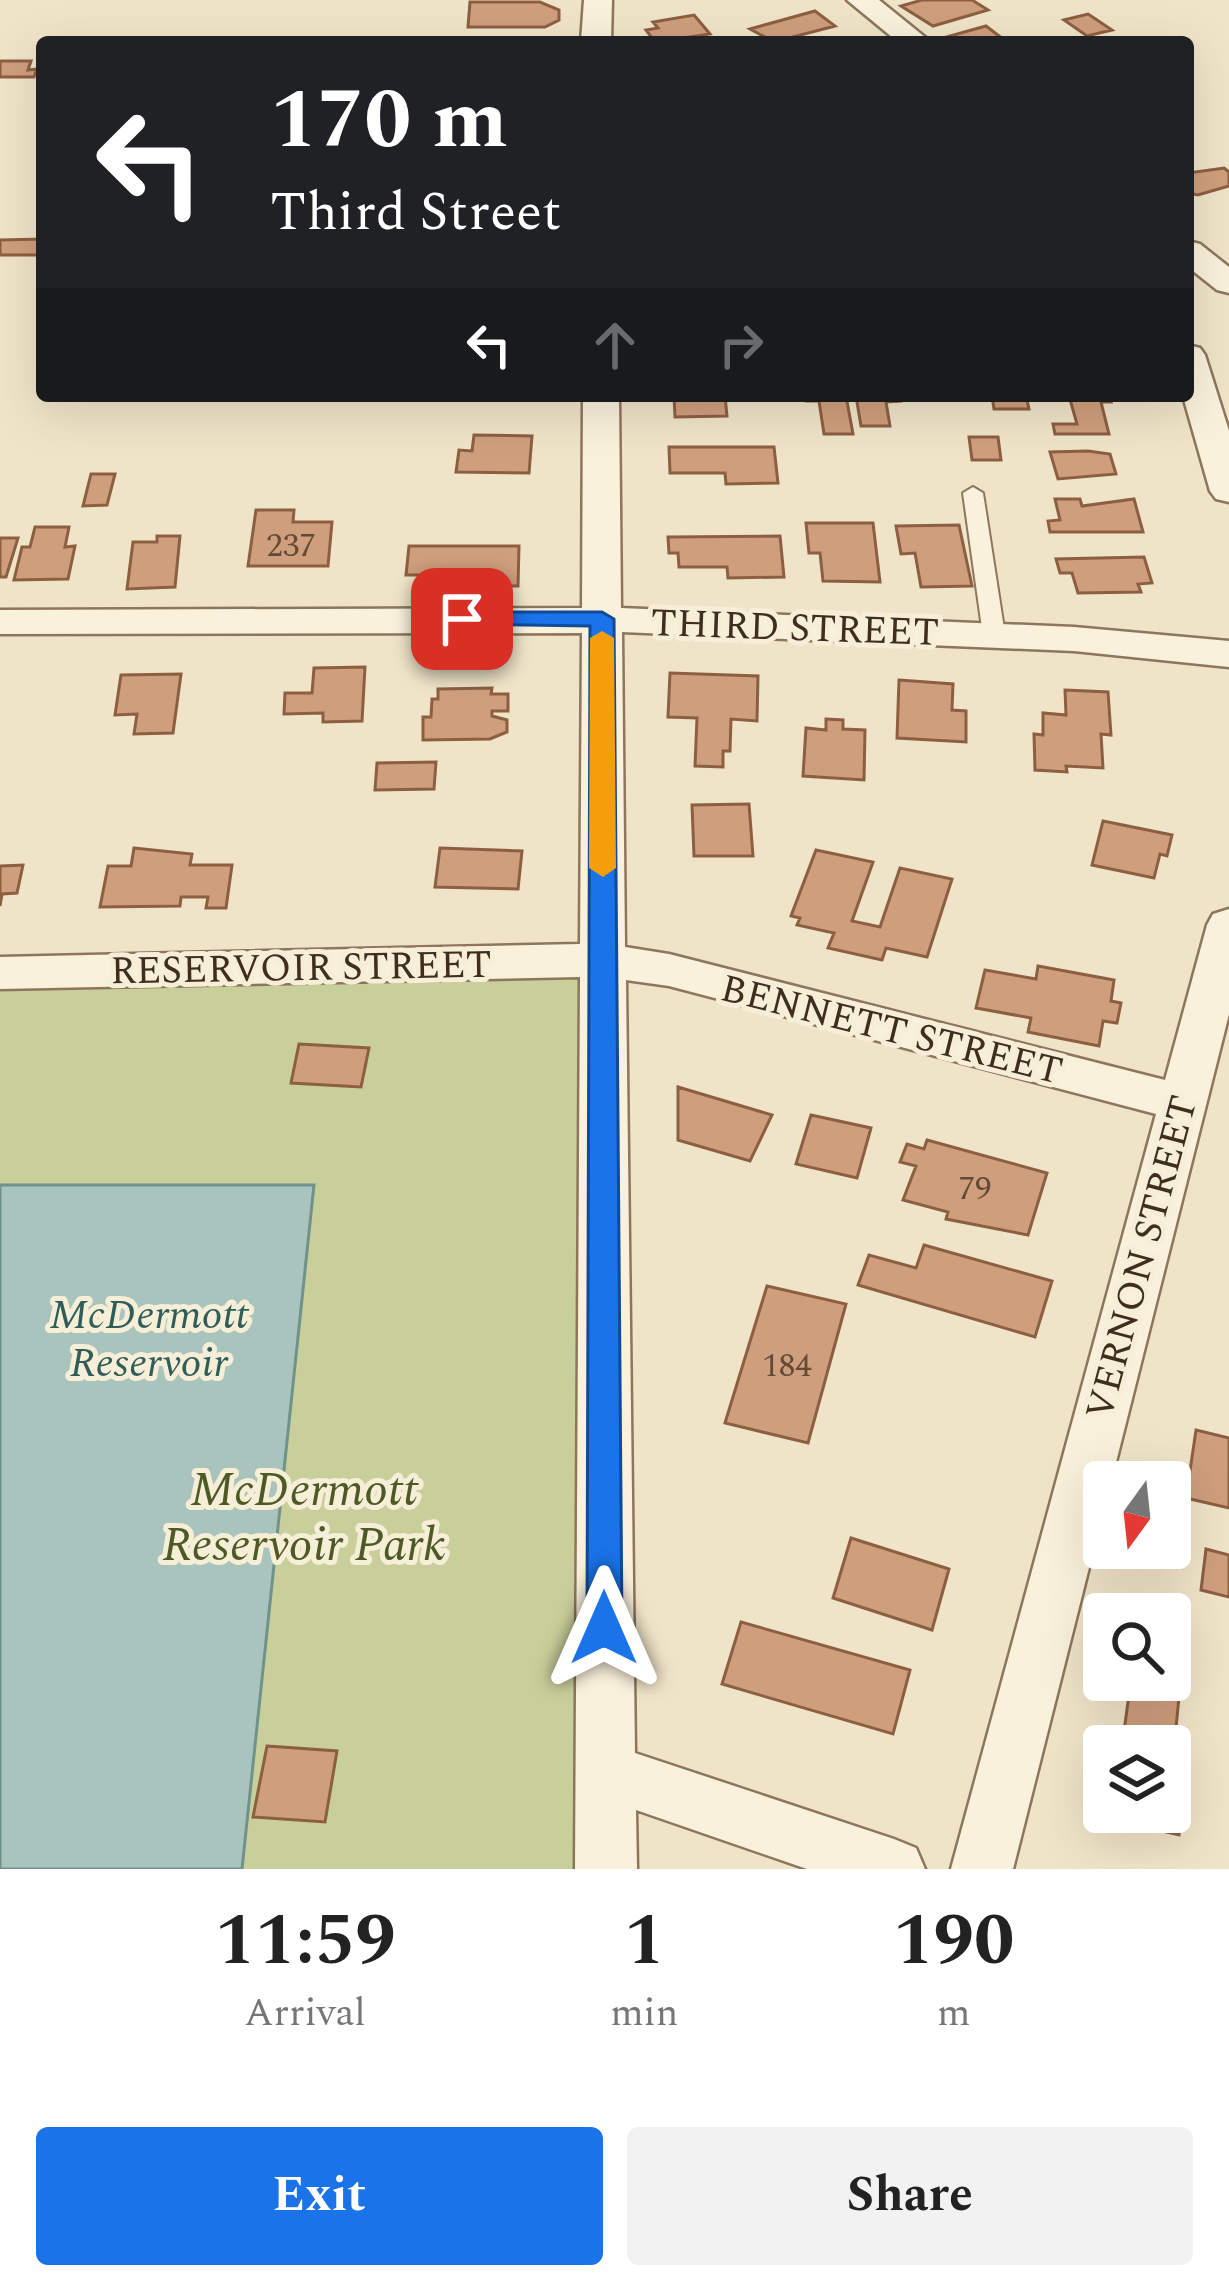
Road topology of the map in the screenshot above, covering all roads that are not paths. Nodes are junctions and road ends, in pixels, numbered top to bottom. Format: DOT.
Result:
graph roads {
  1 [pos="598,0"];
  2 [pos="862,0"];
  3 [pos="596,36"];
  4 [pos="908,36"];
  5 [pos="1194,262"];
  6 [pos="1229,283"];
  7 [pos="1229,350"];
  8 [pos="1194,352"];
  9 [pos="1194,372"];
  10 [pos="601,402"];
  11 [pos="1229,490"];
  12 [pos="973,493"];
  13 [pos="602,619"];
  14 [pos="0,622"];
  15 [pos="994,635"];
  16 [pos="1229,654"];
  17 [pos="1229,925"];
  18 [pos="603,960"];
  19 [pos="0,973"];
  20 [pos="1180,1102"];
  21 [pos="604,1771"];
  22 [pos="606,1869"];
  23 [pos="894,1869"];
  24 [pos="982,1869"];
  1 -- 3 [label="street"];
  2 -- 4 [label="street"];
  5 -- 6 [label="street"];
  7 -- 8 [label="street"];
  9 -- 11 [label="street"];
  10 -- 13 [label="street"];
  12 -- 15 [label="lane"];
  13 -- 14 [label="street, THIRD STREET"];
  13 -- 15 [label="street, THIRD STREET"];
  13 -- 18 [label="street"];
  15 -- 16 [label="street, THIRD STREET"];
  17 -- 20 [label="street, VERNON STREET"];
  18 -- 19 [label="street, RESERVOIR STREET"];
  18 -- 20 [label="street, BENNETT STREET"];
  18 -- 21 [label="street"];
  20 -- 24 [label="street, VERNON STREET"];
  21 -- 22 [label="street"];
  21 -- 23 [label="street"];
}
